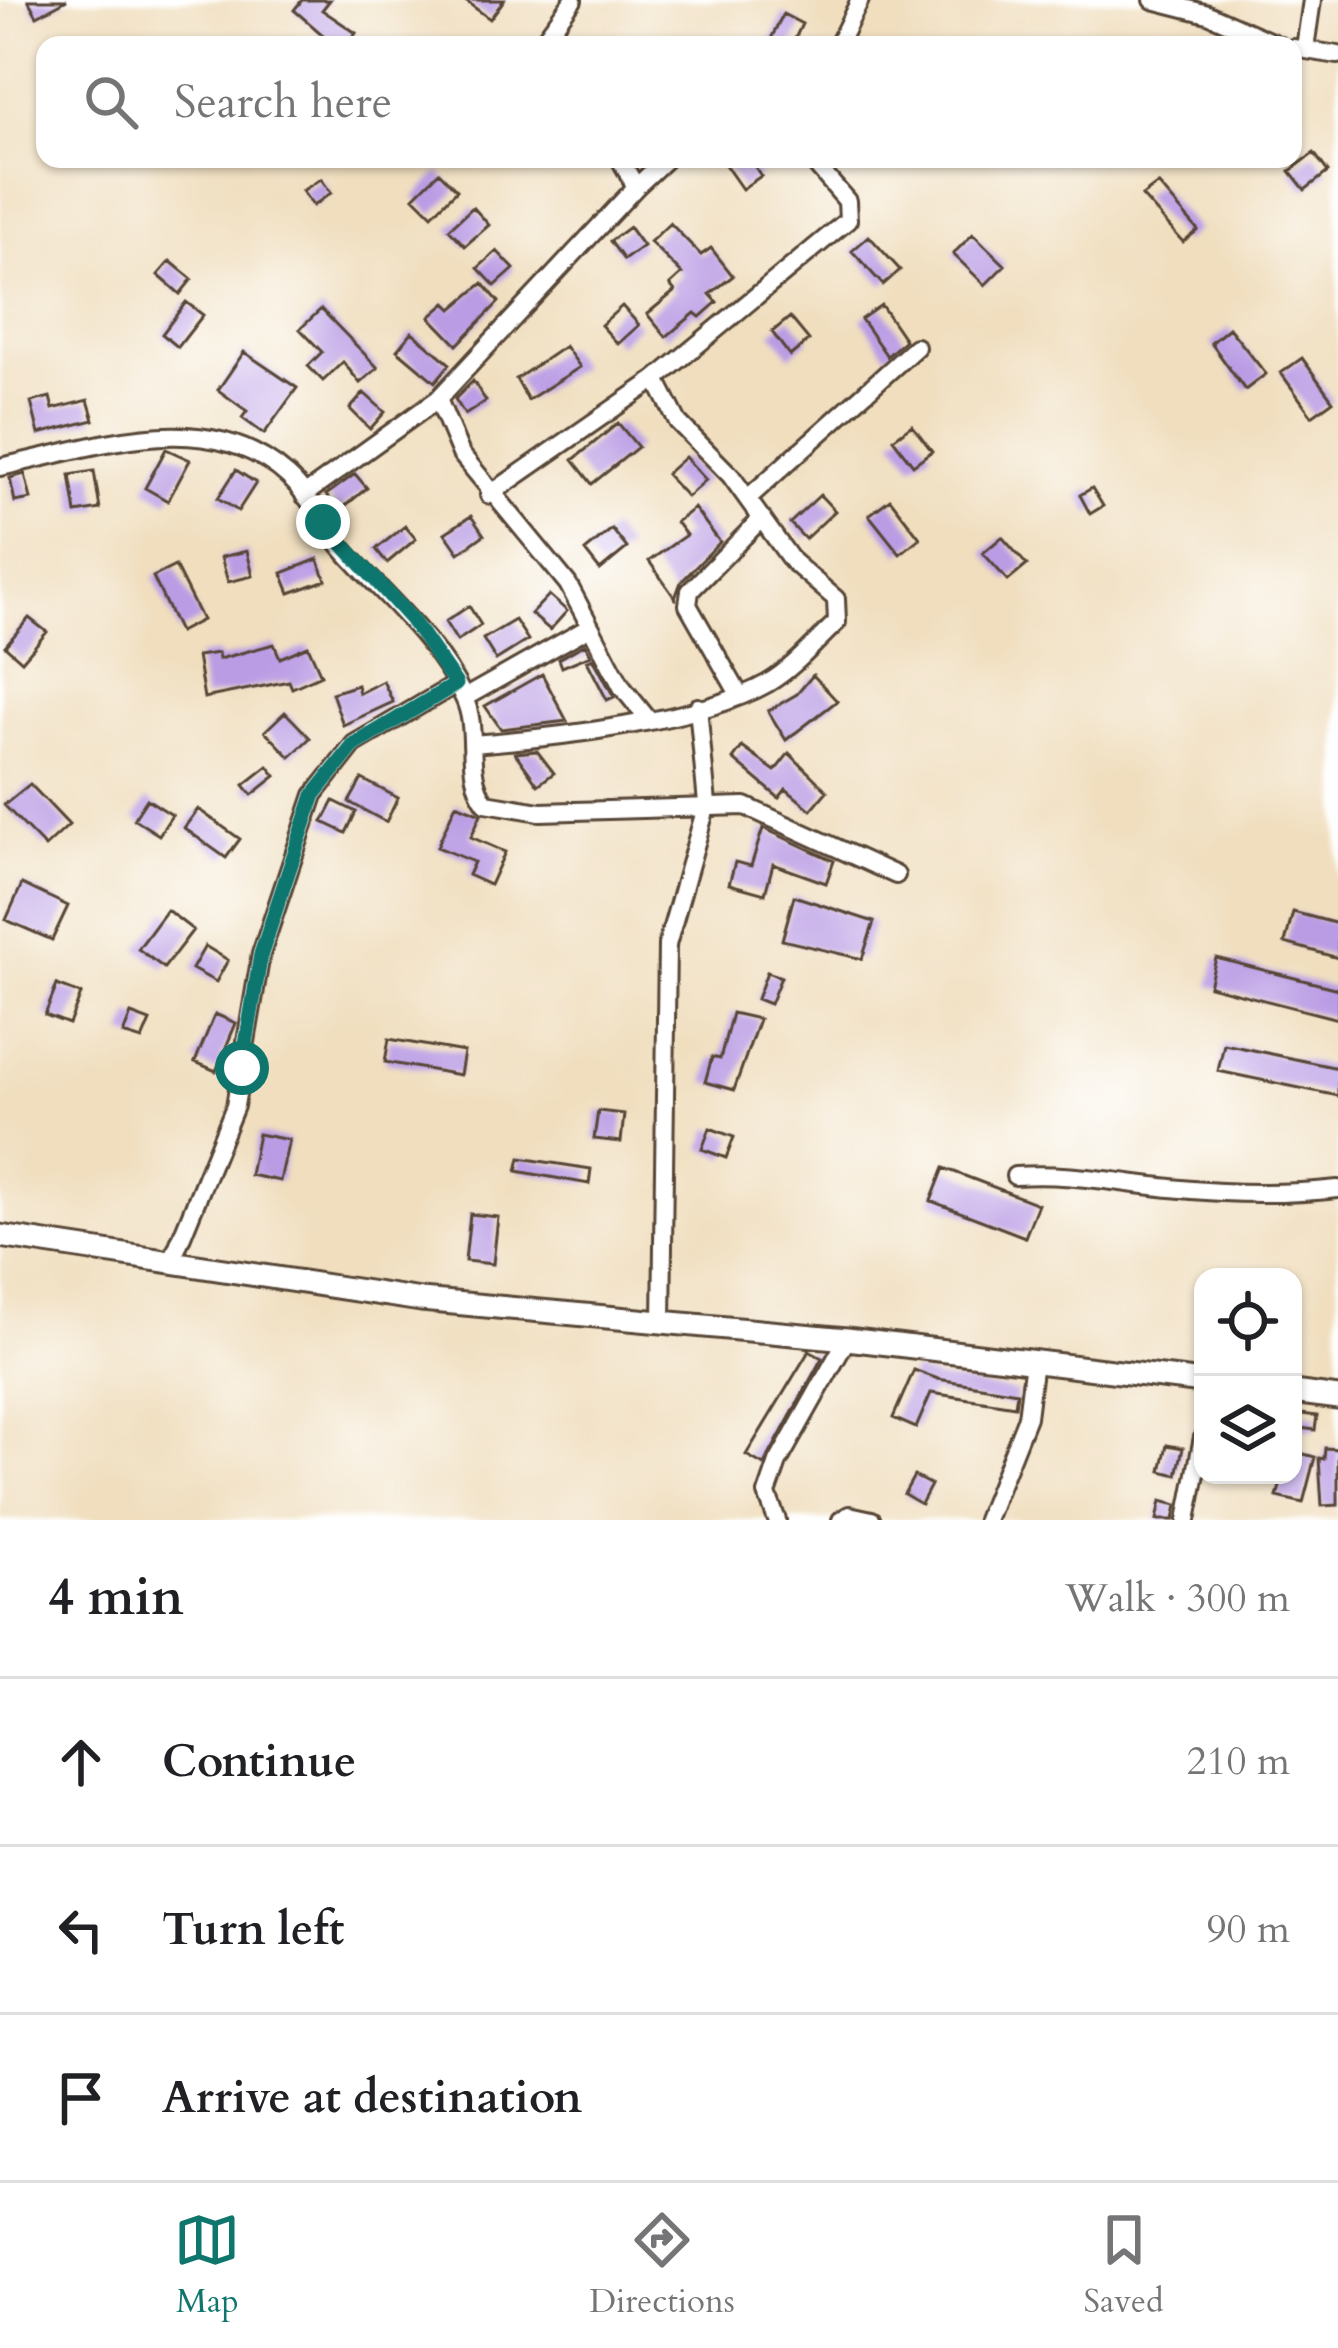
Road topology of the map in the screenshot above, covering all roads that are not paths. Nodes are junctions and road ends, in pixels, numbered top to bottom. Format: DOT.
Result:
graph roads {
  1 [pos="573,0"];
  2 [pos="860,0"];
  3 [pos="1153,0"];
  4 [pos="1312,0"];
  5 [pos="547,36"];
  6 [pos="842,36"];
  7 [pos="1258,36"];
  8 [pos="1302,37"];
  9 [pos="1302,49"];
  10 [pos="1338,55"];
  11 [pos="625,168"];
  12 [pos="656,168"];
  13 [pos="819,168"];
  14 [pos="636,187"];
  15 [pos="916,346"];
  16 [pos="656,379"];
  17 [pos="438,399"];
  18 [pos="0,467"];
  19 [pos="304,495"];
  20 [pos="489,495"];
  21 [pos="748,498"];
  22 [pos="762,518"];
  23 [pos="588,628"];
  24 [pos="460,691"];
  25 [pos="740,696"];
  26 [pos="698,707"];
  27 [pos="647,718"];
  28 [pos="472,743"];
  29 [pos="707,804"];
  30 [pos="896,875"];
  31 [pos="1015,1176"];
  32 [pos="1338,1189"];
  33 [pos="0,1236"];
  34 [pos="171,1263"];
  35 [pos="662,1322"];
  36 [pos="847,1339"];
  37 [pos="1034,1361"];
  38 [pos="1194,1381"];
  39 [pos="1302,1393"];
  40 [pos="1338,1398"];
  41 [pos="1194,1484"];
  42 [pos="778,1520"];
  43 [pos="841,1520"];
  44 [pos="872,1520"];
  45 [pos="986,1520"];
  46 [pos="1187,1520"];
  1 -- 5 [label="street"];
  2 -- 6 [label="street"];
  3 -- 7 [label="street"];
  4 -- 8 [label="street"];
  9 -- 10 [label="street"];
  11 -- 14 [label="street"];
  12 -- 14 [label="street"];
  13 -- 16 [label="street"];
  14 -- 17 [label="street"];
  15 -- 21 [label="street"];
  16 -- 20 [label="street"];
  16 -- 21 [label="street"];
  17 -- 19 [label="street"];
  17 -- 20 [label="street"];
  18 -- 19 [label="street"];
  19 -- 24 [label="street"];
  20 -- 23 [label="street"];
  21 -- 22 [label="street"];
  22 -- 25 [label="street"];
  22 -- 25 [label="street"];
  23 -- 24 [label="street"];
  23 -- 27 [label="street"];
  24 -- 28 [label="street"];
  24 -- 34 [label="street"];
  25 -- 26 [label="street"];
  26 -- 27 [label="street"];
  26 -- 29 [label="street"];
  27 -- 28 [label="street"];
  28 -- 29 [label="street"];
  29 -- 30 [label="street"];
  29 -- 35 [label="street"];
  31 -- 32 [label="street"];
  33 -- 34 [label="main road"];
  34 -- 35 [label="main road"];
  35 -- 36 [label="main road"];
  36 -- 37 [label="main road"];
  36 -- 42 [label="street"];
  37 -- 38 [label="main road"];
  37 -- 45 [label="street"];
  39 -- 40 [label="main road"];
  41 -- 46 [label="street"];
  43 -- 44 [label="street"];
}
